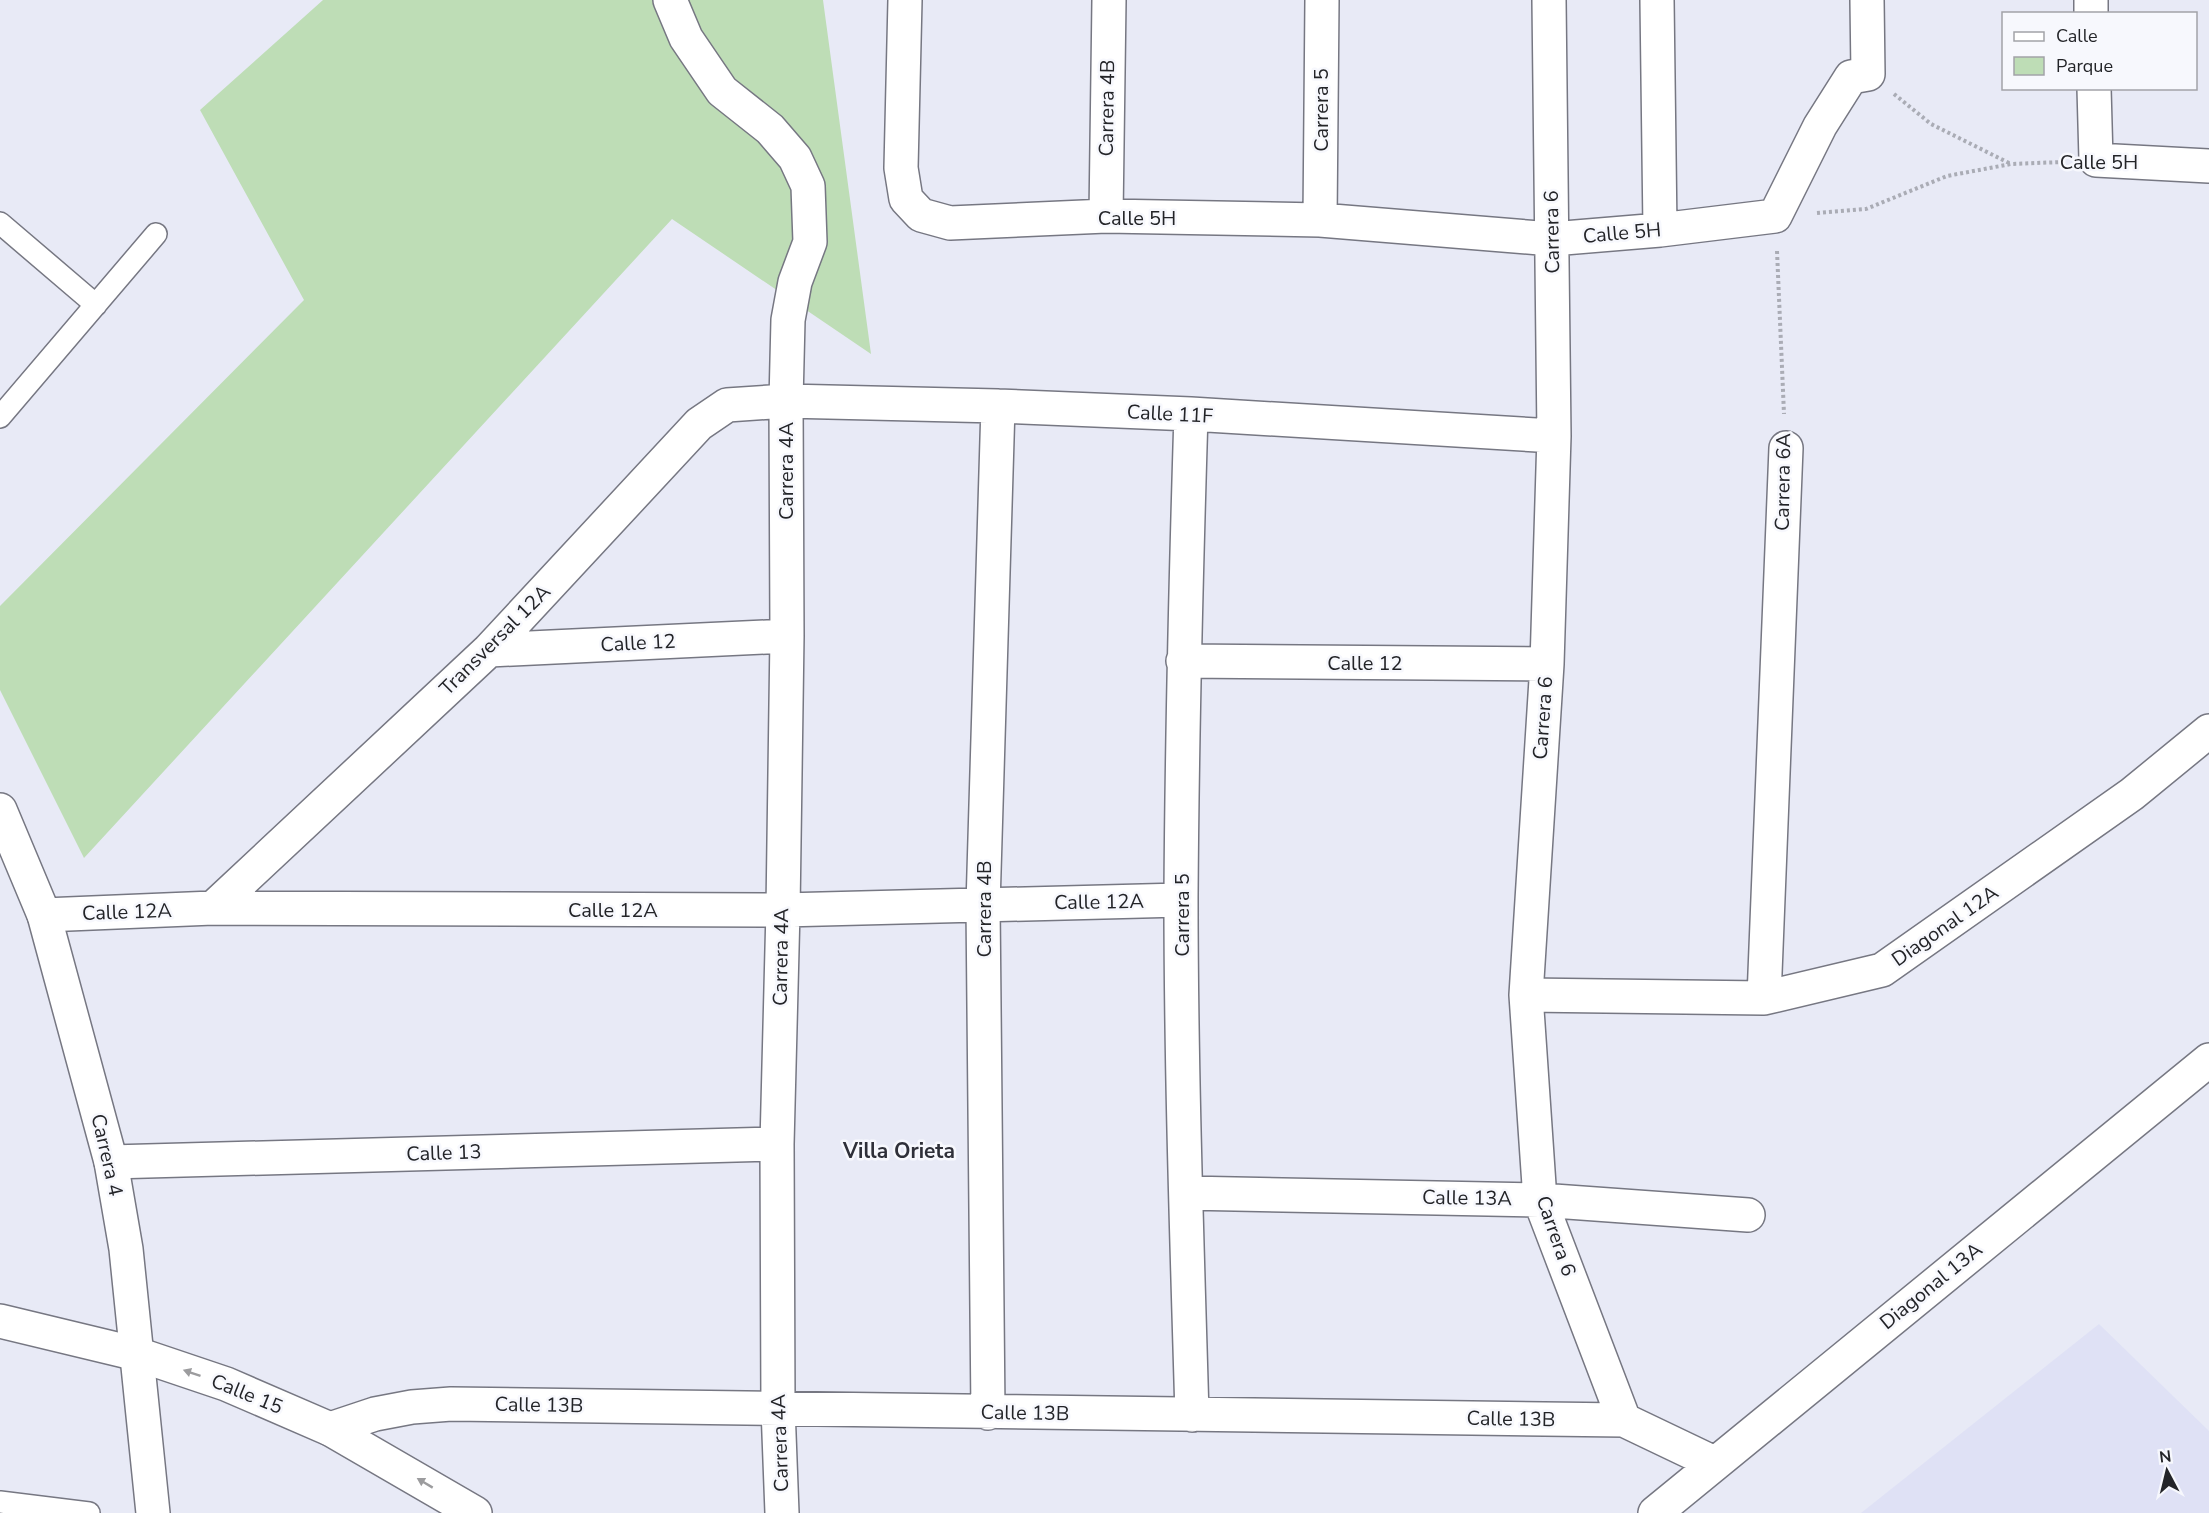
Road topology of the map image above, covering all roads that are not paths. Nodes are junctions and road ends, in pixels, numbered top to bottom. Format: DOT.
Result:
graph roads {
  1 [pos="670,0"];
  2 [pos="905,0"];
  3 [pos="1109,0"];
  4 [pos="1322,0"];
  5 [pos="1550,0"];
  6 [pos="1658,0"];
  7 [pos="1867,0"];
  8 [pos="2094,90"];
  9 [pos="2209,166"];
  10 [pos="1106,216"];
  11 [pos="1320,220"];
  12 [pos="0,223"];
  13 [pos="1660,230"];
  14 [pos="156,234"];
  15 [pos="1552,239"];
  16 [pos="96,305"];
  17 [pos="786,401"];
  18 [pos="998,406"];
  19 [pos="1191,414"];
  20 [pos="0,417"];
  21 [pos="1554,436"];
  22 [pos="1786,448"];
  23 [pos="787,636"];
  24 [pos="489,650"];
  25 [pos="1183,661"];
  26 [pos="1547,664"];
  27 [pos="2209,731"];
  28 [pos="0,810"];
  29 [pos="1181,900"];
  30 [pos="983,905"];
  31 [pos="213,908"];
  32 [pos="783,910"];
  33 [pos="44,915"];
  34 [pos="1526,995"];
  35 [pos="1764,998"];
  36 [pos="2209,1060"];
  37 [pos="777,1144"];
  38 [pos="111,1162"];
  39 [pos="1186,1193"];
  40 [pos="1540,1200"];
  41 [pos="1748,1215"];
  42 [pos="0,1321"];
  43 [pos="137,1354"];
  44 [pos="778,1408"];
  45 [pos="988,1413"];
  46 [pos="1192,1415"];
  47 [pos="1624,1420"];
  48 [pos="330,1429"];
  49 [pos="1714,1463"];
  50 [pos="0,1502"];
  51 [pos="88,1513"];
  52 [pos="153,1513"];
  53 [pos="475,1513"];
  54 [pos="782,1513"];
  55 [pos="1655,1513"];
  1 -- 17 [label="street, Carrera 4A"];
  2 -- 10 [label="street, Calle 5H"];
  3 -- 10 [label="street, Carrera 4B"];
  4 -- 11 [label="street, Carrera 5"];
  5 -- 15 [label="street, Carrera 6"];
  6 -- 13 [label="street"];
  7 -- 13 [label="street, Calle 5H"];
  8 -- 9 [label="street, Calle 5H"];
  10 -- 11 [label="street, Calle 5H"];
  11 -- 15 [label="street, Calle 5H"];
  12 -- 16 [label="lane"];
  13 -- 15 [label="street, Calle 5H"];
  14 -- 16 [label="lane"];
  15 -- 21 [label="street, Carrera 6"];
  16 -- 20 [label="lane"];
  17 -- 18 [label="street, Calle 11F"];
  17 -- 23 [label="street, Carrera 4A"];
  17 -- 24 [label="street, Transversal 12A"];
  18 -- 19 [label="street, Calle 11F"];
  18 -- 30 [label="street, Carrera 4B"];
  19 -- 21 [label="street, Calle 11F"];
  19 -- 25 [label="street, Carrera 5"];
  21 -- 26 [label="street, Carrera 6"];
  22 -- 35 [label="street, Carrera 6A"];
  23 -- 24 [label="street, Calle 12"];
  23 -- 32 [label="street, Carrera 4A"];
  24 -- 31 [label="street, Transversal 12A"];
  25 -- 26 [label="street, Calle 12"];
  25 -- 29 [label="street, Carrera 5"];
  26 -- 34 [label="street, Carrera 6"];
  27 -- 35 [label="street, Diagonal 12A"];
  28 -- 33 [label="street, Carrera 4"];
  29 -- 30 [label="street, Calle 12A"];
  29 -- 39 [label="street, Carrera 5"];
  30 -- 32 [label="street, Calle 12A"];
  30 -- 45 [label="street, Carrera 4B"];
  31 -- 32 [label="street, Calle 12A"];
  31 -- 33 [label="street, Calle 12A"];
  32 -- 37 [label="street, Carrera 4A"];
  33 -- 38 [label="street, Carrera 4"];
  34 -- 35 [label="street, Diagonal 12A"];
  34 -- 40 [label="street, Carrera 6"];
  36 -- 49 [label="street, Diagonal 13A"];
  37 -- 38 [label="street, Calle 13"];
  37 -- 44 [label="street, Carrera 4A"];
  38 -- 43 [label="street, Carrera 4"];
  39 -- 40 [label="street, Calle 13A"];
  39 -- 46 [label="street, Carrera 5"];
  40 -- 41 [label="street, Calle 13A"];
  40 -- 47 [label="street, Carrera 6"];
  42 -- 43 [label="street, Calle 15"];
  48 -- 43 [label="street, Calle 15, one-way"];
  43 -- 52 [label="street, Carrera 4"];
  44 -- 45 [label="street, Calle 13B"];
  44 -- 48 [label="street, Calle 13B"];
  44 -- 54 [label="street, Carrera 4A"];
  45 -- 46 [label="street, Calle 13B"];
  46 -- 47 [label="street, Calle 13B"];
  47 -- 49 [label="street, Calle 13B"];
  53 -- 48 [label="street, Calle 15, one-way"];
  49 -- 55 [label="street, Diagonal 13A"];
  50 -- 51 [label="lane"];
}
